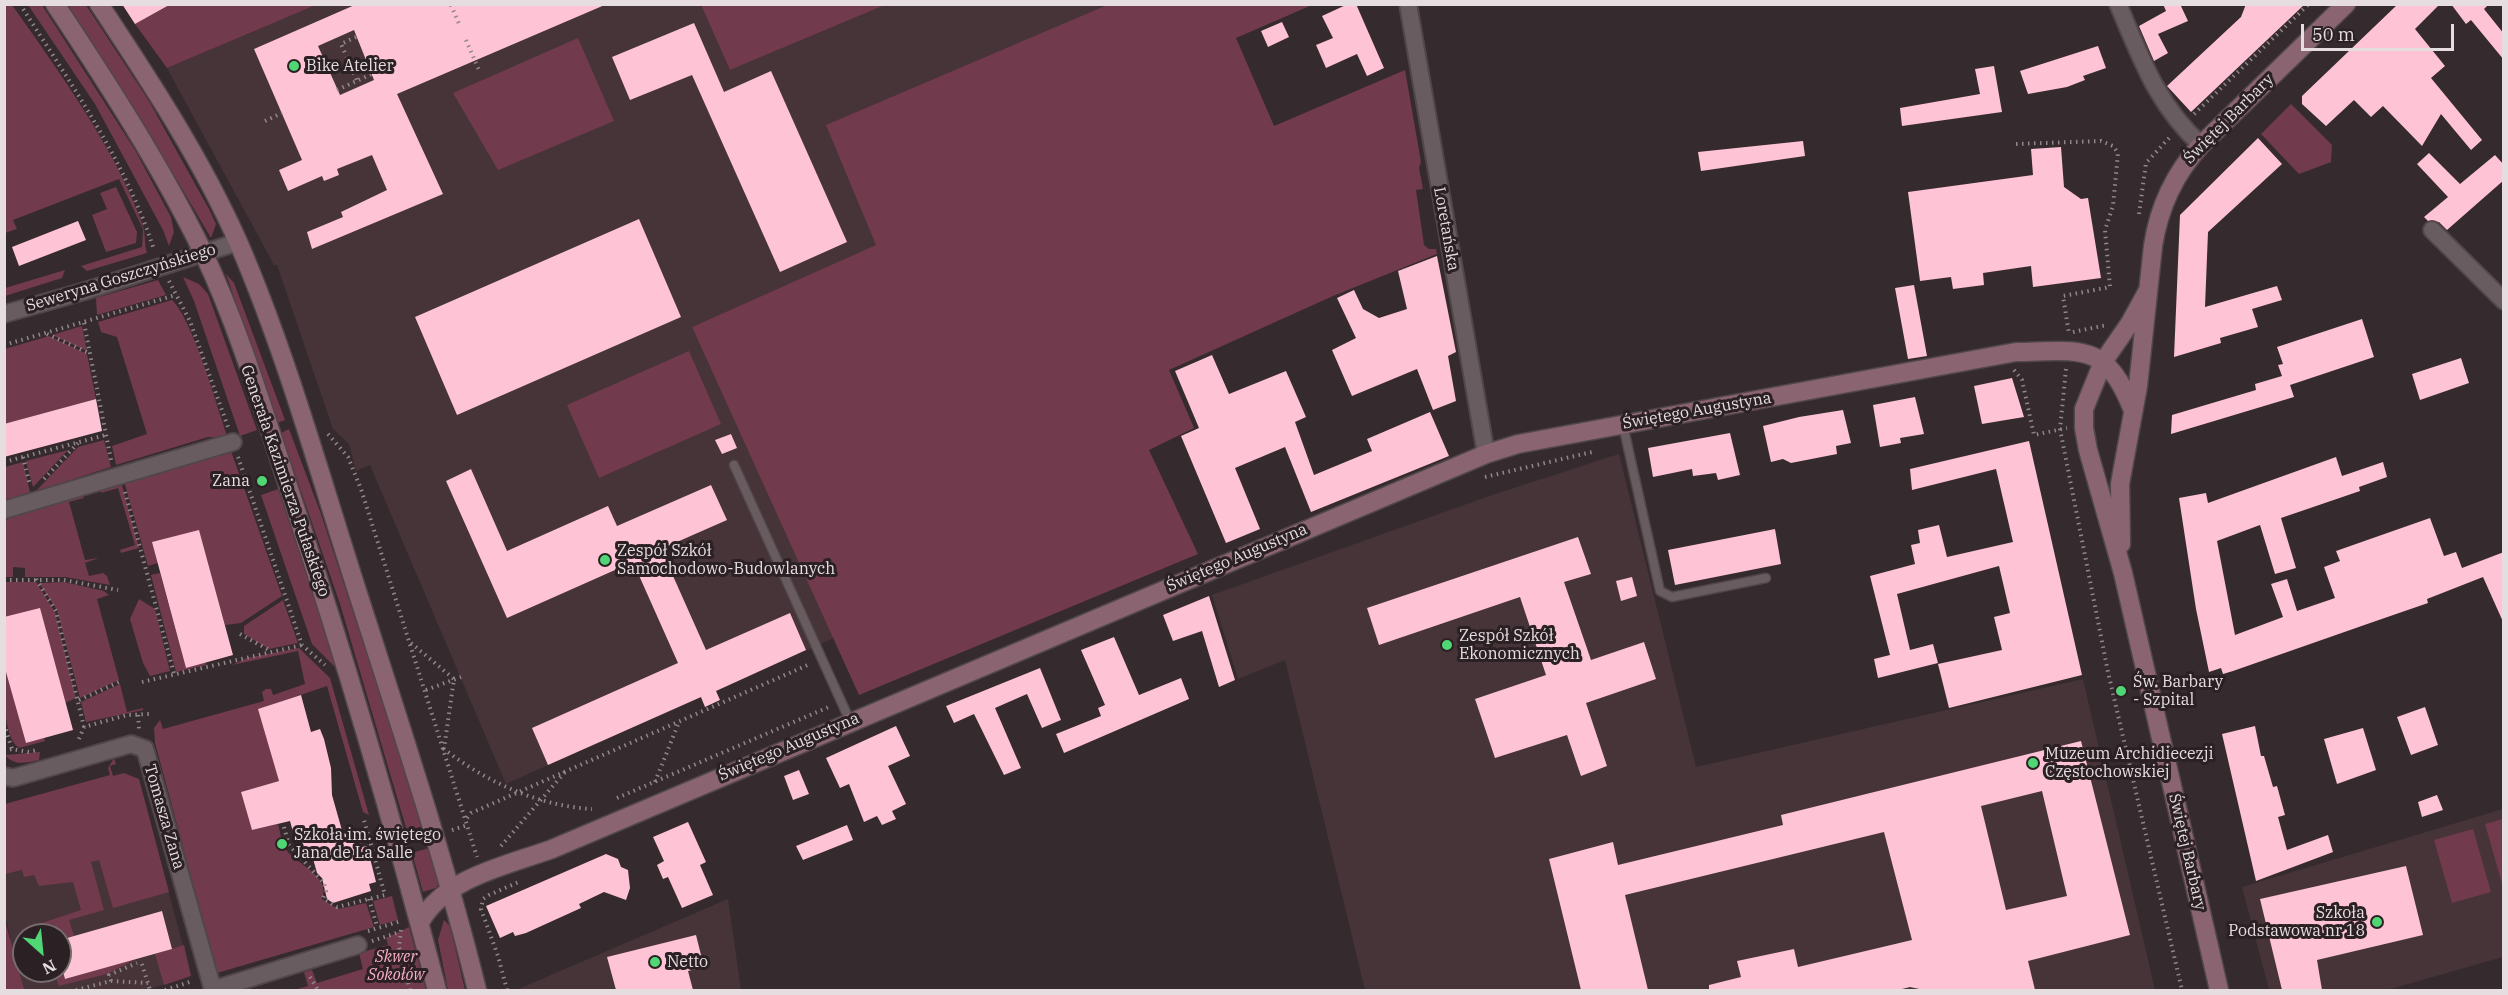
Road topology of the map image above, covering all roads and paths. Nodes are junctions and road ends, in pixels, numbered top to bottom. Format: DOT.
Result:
graph roads {
  1 [pos="20,4"];
  2 [pos="55,4"];
  3 [pos="99,4"];
  4 [pos="1408,4"];
  5 [pos="2118,4"];
  6 [pos="2309,4"];
  7 [pos="2346,4"];
  8 [pos="451,5"];
  9 [pos="460,26"];
  10 [pos="356,37"];
  11 [pos="466,40"];
  12 [pos="479,70"];
  13 [pos="372,74"];
  14 [pos="357,81"];
  15 [pos="337,90"];
  16 [pos="282,113"];
  17 [pos="265,121"];
  18 [pos="2181,127"];
  19 [pos="2016,144"];
  20 [pos="2201,145"];
  21 [pos="2139,219"];
  22 [pos="2432,230"];
  23 [pos="238,242"];
  24 [pos="203,253"];
  25 [pos="157,257"];
  26 [pos="167,277"];
  27 [pos="2147,292"];
  28 [pos="176,295"];
  29 [pos="2504,301"];
  30 [pos="4,314"];
  31 [pos="84,323"];
  32 [pos="2111,324"];
  33 [pos="2068,332"];
  34 [pos="46,333"];
  35 [pos="2057,334"];
  36 [pos="4,345"];
  37 [pos="2068,351"];
  38 [pos="90,354"];
  39 [pos="2103,362"];
  40 [pos="2013,370"];
  41 [pos="2132,408"];
  42 [pos="1623,425"];
  43 [pos="2060,429"];
  44 [pos="106,435"];
  45 [pos="78,442"];
  46 [pos="233,442"];
  47 [pos="338,446"];
  48 [pos="1595,451"];
  49 [pos="1486,454"];
  50 [pos="23,457"];
  51 [pos="4,462"];
  52 [pos="734,465"];
  53 [pos="118,477"];
  54 [pos="1475,481"];
  55 [pos="4,510"];
  56 [pos="2123,573"];
  57 [pos="1766,578"];
  58 [pos="36,579"];
  59 [pos="4,580"];
  60 [pos="118,590"];
  61 [pos="240,634"];
  62 [pos="410,643"];
  63 [pos="302,645"];
  64 [pos="270,651"];
  65 [pos="311,651"];
  66 [pos="821,659"];
  67 [pos="175,677"];
  68 [pos="461,677"];
  69 [pos="454,679"];
  70 [pos="119,682"];
  71 [pos="142,682"];
  72 [pos="426,690"];
  73 [pos="79,700"];
  74 [pos="841,702"];
  75 [pos="150,714"];
  76 [pos="679,721"];
  77 [pos="850,721"];
  78 [pos="4,724"];
  79 [pos="84,727"];
  80 [pos="70,741"];
  81 [pos="12,749"];
  82 [pos="39,749"];
  83 [pos="444,749"];
  84 [pos="4,751"];
  85 [pos="568,770"];
  86 [pos="4,776"];
  87 [pos="655,782"];
  88 [pos="518,793"];
  89 [pos="543,799"];
  90 [pos="613,800"];
  91 [pos="603,805"];
  92 [pos="592,809"];
  93 [pos="583,813"];
  94 [pos="466,819"];
  95 [pos="364,820"];
  96 [pos="468,825"];
  97 [pos="284,827"];
  98 [pos="447,832"];
  99 [pos="504,850"];
  100 [pos="476,854"];
  101 [pos="485,854"];
  102 [pos="477,860"];
  103 [pos="530,877"];
  104 [pos="451,888"];
  105 [pos="369,899"];
  106 [pos="420,922"];
  107 [pos="376,926"];
  108 [pos="358,945"];
  109 [pos="111,981"];
  110 [pos="148,984"];
  111 [pos="76,990"];
  112 [pos="150,990"];
  113 [pos="212,990"];
  114 [pos="410,990"];
  115 [pos="437,990"];
  116 [pos="477,990"];
  117 [pos="507,990"];
  118 [pos="2182,990"];
  119 [pos="2219,990"];
  1 -- 25 [label="path"];
  2 -- 24 [label="street, Generała Kazimierza Pułaskiego"];
  3 -- 23 [label="street, Generała Kazimierza Pułaskiego"];
  4 -- 49 [label="street, Loretańska"];
  5 -- 18 [label="street"];
  6 -- 18 [label="path"];
  7 -- 20 [label="street, Świętej Barbary"];
  8 -- 9 [label="path"];
  10 -- 14 [label="path"];
  11 -- 12 [label="path"];
  13 -- 14 [label="path"];
  14 -- 15 [label="path"];
  16 -- 17 [label="path"];
  18 -- 20 [label="street"];
  18 -- 21 [label="path"];
  19 -- 33 [label="path"];
  20 -- 27 [label="street, Świętej Barbary"];
  22 -- 29 [label="street"];
  23 -- 24 [label="street, Seweryna Goszczyńskiego"];
  23 -- 104 [label="street, Generała Kazimierza Pułaskiego"];
  24 -- 30 [label="street, Seweryna Goszczyńskiego"];
  24 -- 106 [label="street, Generała Kazimierza Pułaskiego"];
  26 -- 28 [label="path"];
  27 -- 39 [label="street, Świętej Barbary"];
  27 -- 41 [label="street, Świętej Barbary"];
  28 -- 31 [label="path"];
  28 -- 46 [label="path"];
  31 -- 34 [label="path"];
  31 -- 38 [label="path"];
  32 -- 33 [label="path"];
  33 -- 35 [label="path"];
  33 -- 37 [label="path"];
  34 -- 36 [label="path"];
  34 -- 38 [label="path"];
  37 -- 39 [label="street, Świętego Augustyna"];
  37 -- 42 [label="street, Świętego Augustyna"];
  37 -- 43 [label="path"];
  38 -- 44 [label="path"];
  39 -- 41 [label="street"];
  39 -- 56 [label="street, Świętej Barbary"];
  40 -- 43 [label="path"];
  41 -- 56 [label="street, Świętej Barbary"];
  42 -- 49 [label="street, Świętego Augustyna"];
  42 -- 57 [label="lane"];
  43 -- 118 [label="path"];
  44 -- 45 [label="path"];
  44 -- 53 [label="path"];
  45 -- 50 [label="path"];
  45 -- 50 [label="path"];
  46 -- 53 [label="street"];
  46 -- 63 [label="path"];
  47 -- 62 [label="path"];
  48 -- 54 [label="path"];
  49 -- 77 [label="street, Świętego Augustyna"];
  50 -- 51 [label="path"];
  52 -- 66 [label="lane"];
  53 -- 55 [label="street"];
  53 -- 67 [label="path"];
  56 -- 119 [label="street, Świętej Barbary"];
  58 -- 59 [label="path"];
  58 -- 60 [label="path"];
  58 -- 73 [label="path"];
  61 -- 64 [label="path"];
  62 -- 69 [label="path"];
  62 -- 72 [label="path"];
  63 -- 64 [label="path"];
  63 -- 65 [label="path"];
  64 -- 67 [label="path"];
  66 -- 74 [label="lane"];
  66 -- 76 [label="path"];
  67 -- 71 [label="path"];
  68 -- 69 [label="path"];
  69 -- 72 [label="path"];
  69 -- 83 [label="path"];
  70 -- 73 [label="path"];
  72 -- 83 [label="path"];
  73 -- 79 [label="path"];
  74 -- 77 [label="lane"];
  74 -- 87 [label="path"];
  75 -- 79 [label="path"];
  76 -- 85 [label="path"];
  76 -- 87 [label="path"];
  77 -- 104 [label="street, Świętego Augustyna"];
  78 -- 81 [label="path"];
  79 -- 80 [label="path"];
  81 -- 82 [label="path"];
  81 -- 84 [label="path"];
  83 -- 88 [label="path"];
  83 -- 94 [label="path"];
  85 -- 88 [label="path"];
  85 -- 89 [label="path"];
  86 -- 113 [label="street, Tomasza Zana"];
  87 -- 90 [label="path"];
  88 -- 89 [label="path"];
  88 -- 94 [label="path"];
  89 -- 92 [label="path"];
  89 -- 99 [label="path"];
  91 -- 92 [label="path"];
  92 -- 93 [label="path"];
  94 -- 96 [label="path"];
  95 -- 105 [label="path"];
  96 -- 98 [label="path"];
  96 -- 100 [label="path"];
  97 -- 105 [label="path"];
  100 -- 101 [label="path"];
  100 -- 102 [label="path"];
  103 -- 117 [label="path"];
  104 -- 106 [label="street, Świętego Augustyna"];
  104 -- 116 [label="street, Generała Kazimierza Pułaskiego"];
  105 -- 107 [label="path"];
  106 -- 115 [label="street, Generała Kazimierza Pułaskiego"];
  108 -- 113 [label="street"];
  108 -- 114 [label="path"];
  109 -- 110 [label="path"];
  109 -- 110 [label="path"];
  109 -- 111 [label="path"];
  110 -- 112 [label="path"];
}
